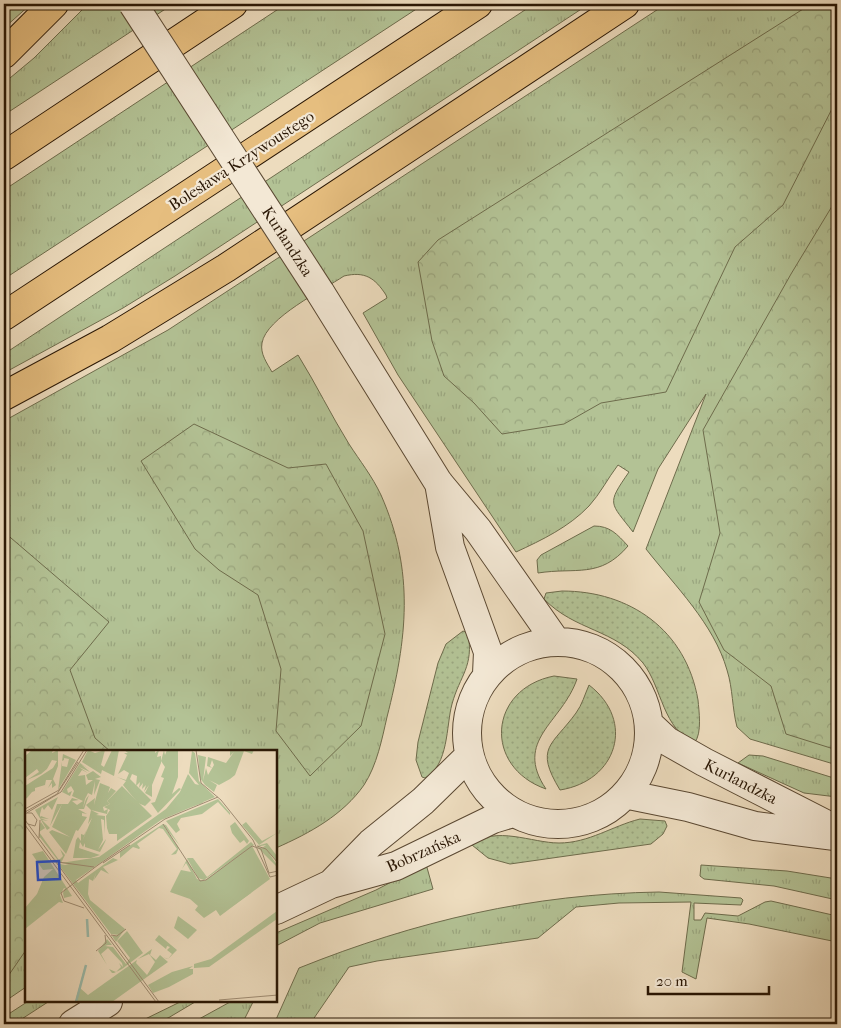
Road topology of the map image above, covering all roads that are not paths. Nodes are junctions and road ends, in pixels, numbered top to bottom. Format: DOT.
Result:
graph roads {
  1 [pos="54,4"];
  2 [pos="133,4"];
  3 [pos="233,4"];
  4 [pos="478,4"];
  5 [pos="625,4"];
  6 [pos="4,54"];
  7 [pos="4,156"];
  8 [pos="4,316"];
  9 [pos="4,396"];
  10 [pos="438,482"];
  11 [pos="555,640"];
  12 [pos="487,674"];
  13 [pos="650,725"];
  14 [pos="469,756"];
  15 [pos="629,795"];
  16 [pos="513,813"];
  17 [pos="837,830"];
  18 [pos="837,836"];
  19 [pos="331,884"];
  20 [pos="278,909"];
  21 [pos="106,1003"];
  22 [pos="73,1024"];
  1 -- 6 [label="main road"];
  2 -- 10 [label="street, Kurlandzka, bridge"];
  3 -- 7 [label="main road"];
  4 -- 8 [label="main road, Bolesława Krzywoustego"];
  5 -- 9 [label="main road"];
  10 -- 11 [label="street, Kurlandzka"];
  10 -- 12 [label="street, Kurlandzka"];
  11 -- 12 [label="street"];
  11 -- 13 [label="street"];
  12 -- 14 [label="street"];
  13 -- 15 [label="street"];
  13 -- 17 [label="street, Kurlandzka"];
  14 -- 16 [label="street"];
  14 -- 19 [label="street, Bobrzańska"];
  15 -- 16 [label="street"];
  15 -- 18 [label="street, Kurlandzka"];
  16 -- 19 [label="street, Bobrzańska"];
  19 -- 20 [label="street, Bobrzańska"];
  21 -- 22 [label="street"];
}
